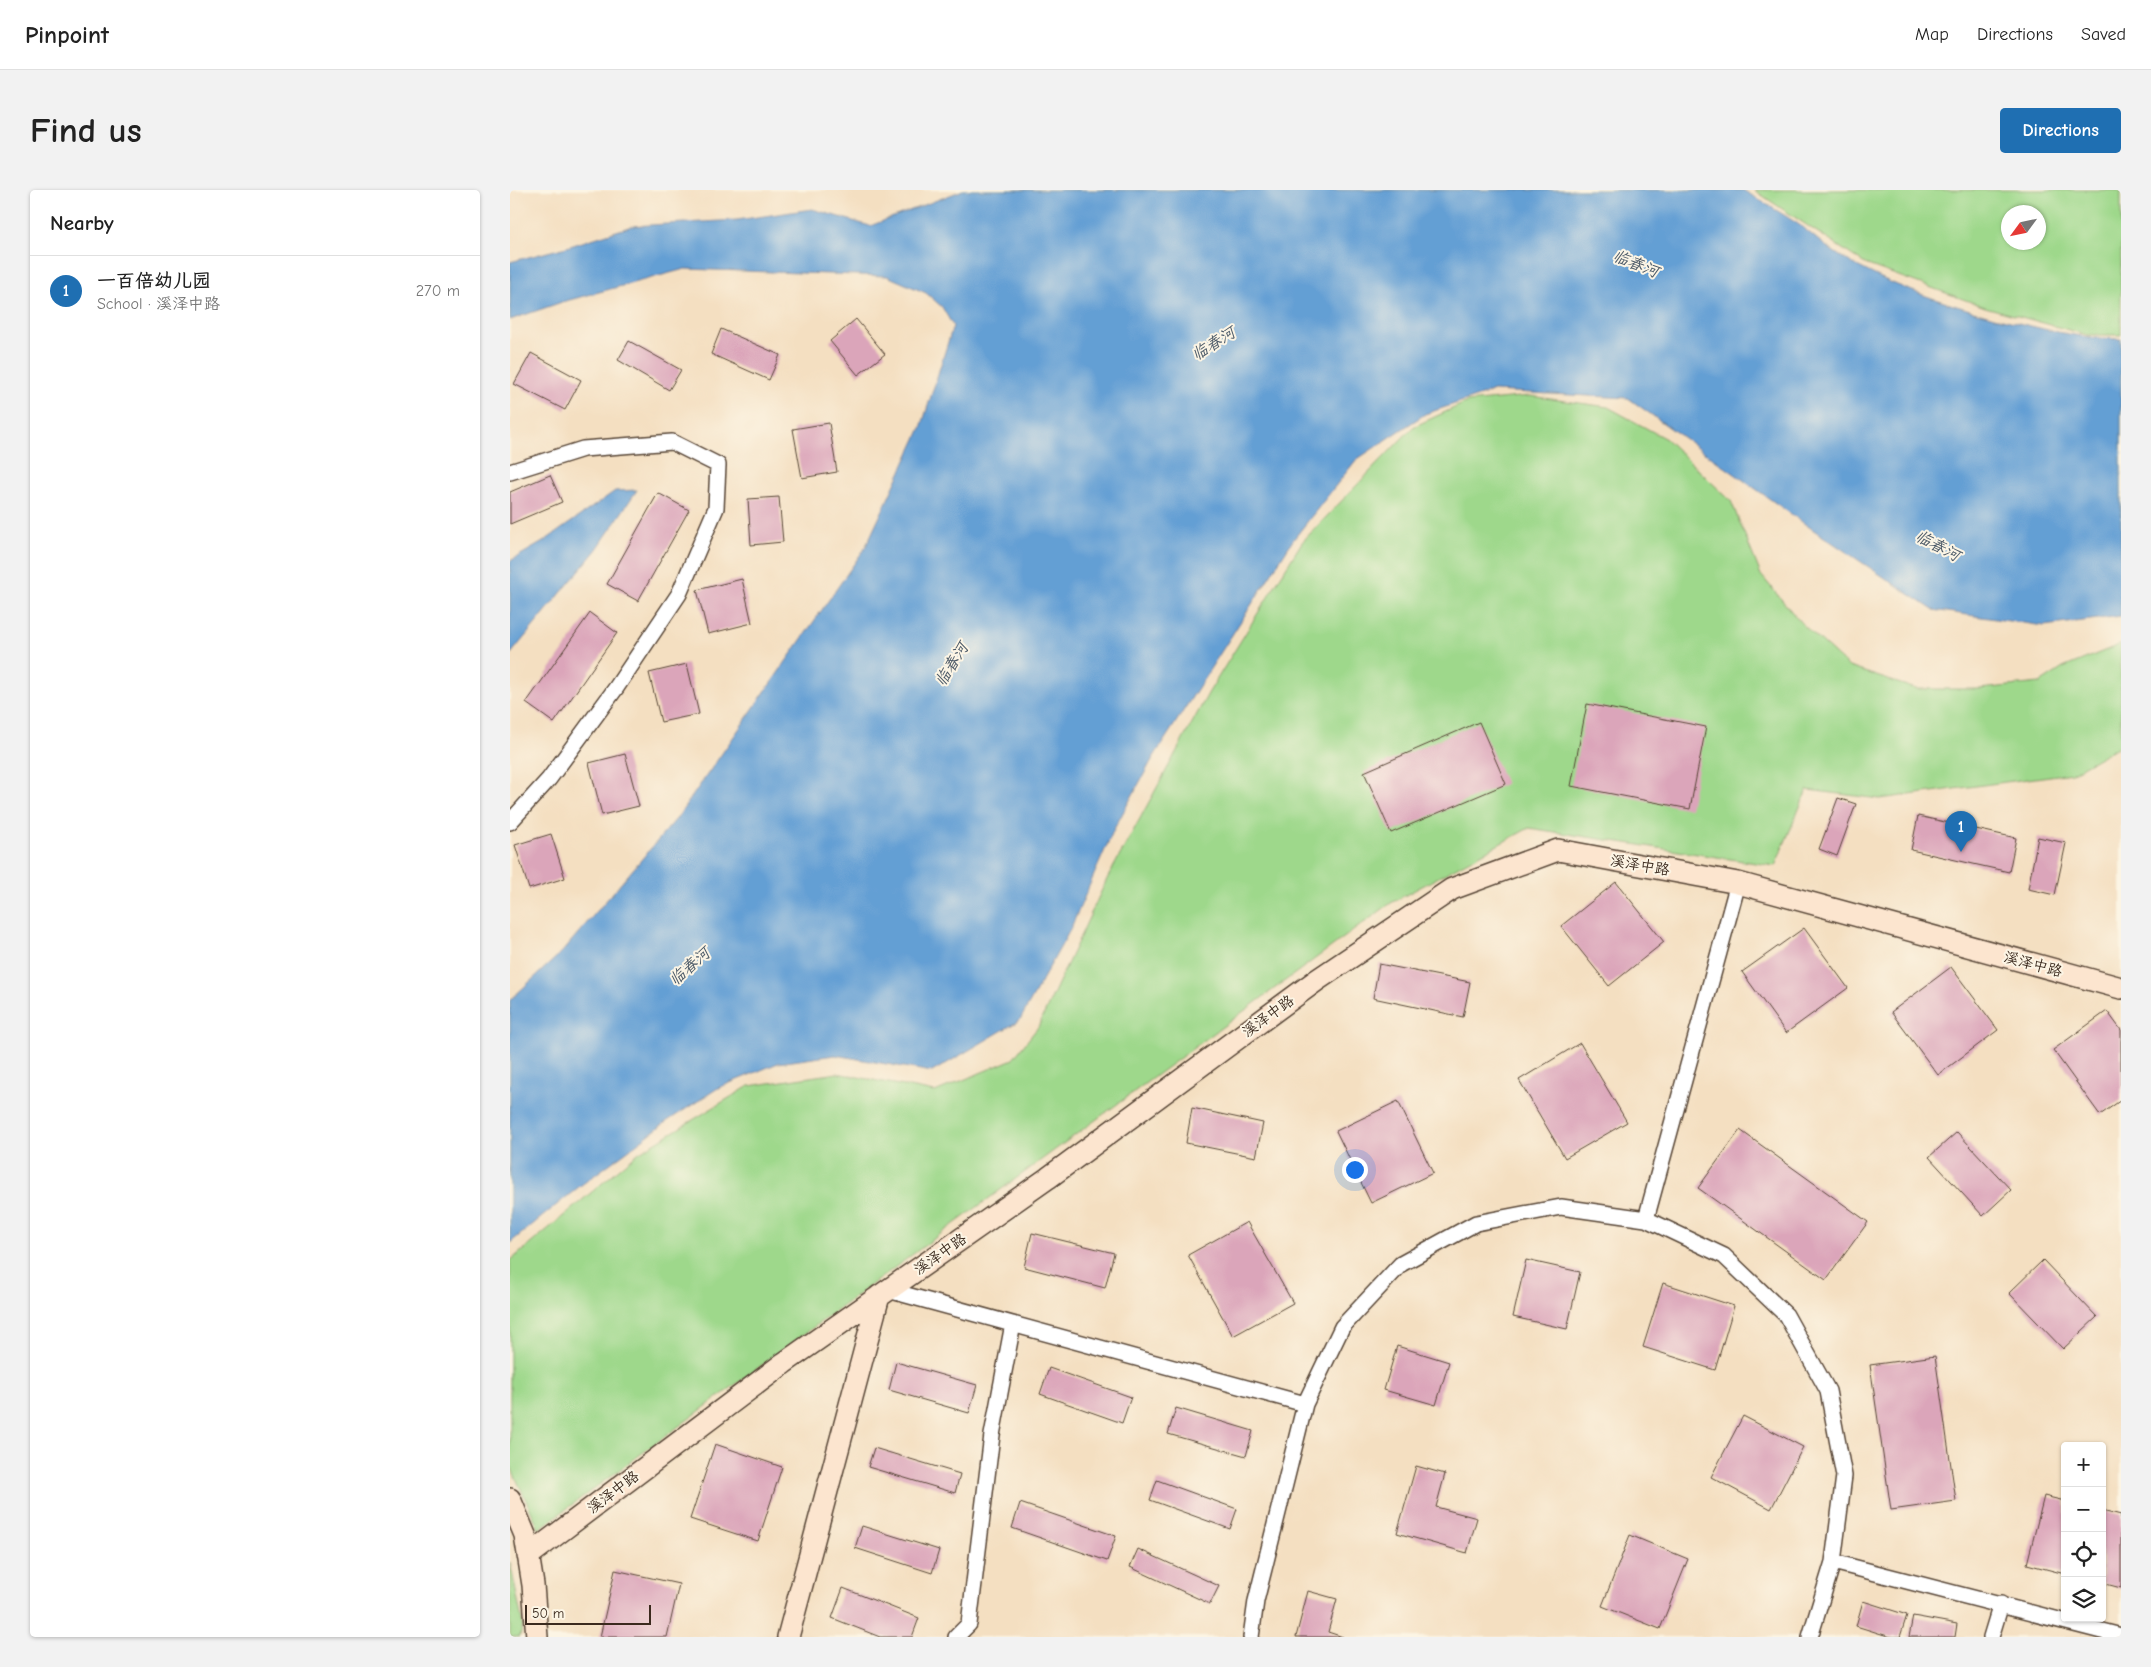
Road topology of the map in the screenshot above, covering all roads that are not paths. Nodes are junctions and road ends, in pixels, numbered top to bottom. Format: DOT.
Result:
graph roads {
  1 [pos="510,472"];
  2 [pos="510,822"];
  3 [pos="1738,883"];
  4 [pos="2121,988"];
  5 [pos="1646,1219"];
  6 [pos="884,1293"];
  7 [pos="1013,1324"];
  8 [pos="1305,1404"];
  9 [pos="510,1499"];
  10 [pos="528,1556"];
  11 [pos="1832,1562"];
  12 [pos="2001,1604"];
  13 [pos="2121,1636"];
  14 [pos="537,1637"];
  15 [pos="788,1637"];
  16 [pos="956,1637"];
  17 [pos="1251,1637"];
  18 [pos="1810,1637"];
  19 [pos="1991,1637"];
  1 -- 2 [label="street"];
  3 -- 4 [label="street, 溪泽中路"];
  3 -- 5 [label="street"];
  3 -- 6 [label="street, 溪泽中路"];
  5 -- 8 [label="street"];
  5 -- 11 [label="street"];
  6 -- 7 [label="street"];
  6 -- 10 [label="street, 溪泽中路"];
  6 -- 15 [label="street"];
  7 -- 8 [label="street"];
  7 -- 16 [label="street"];
  8 -- 17 [label="street"];
  9 -- 10 [label="street"];
  10 -- 14 [label="street"];
  11 -- 12 [label="street"];
  11 -- 18 [label="street"];
  12 -- 13 [label="street"];
  12 -- 19 [label="street"];
}
